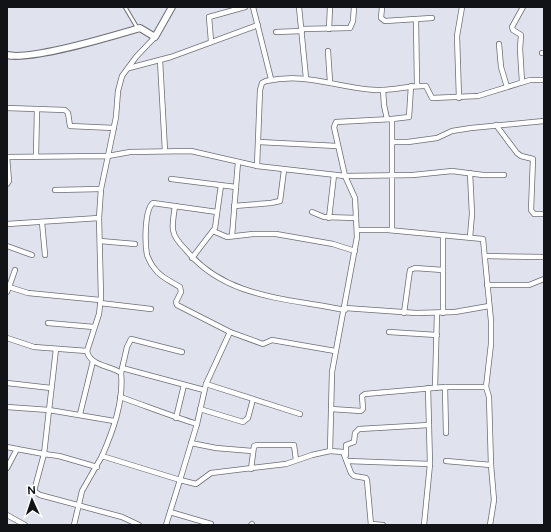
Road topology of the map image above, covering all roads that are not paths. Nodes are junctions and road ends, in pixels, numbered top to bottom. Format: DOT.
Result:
graph roads {
  1 [pos="125,7"];
  2 [pos="172,7"];
  3 [pos="245,7"];
  4 [pos="253,7"];
  5 [pos="299,7"];
  6 [pos="330,7"];
  7 [pos="354,7"];
  8 [pos="382,7"];
  9 [pos="462,7"];
  10 [pos="523,7"];
  11 [pos="432,18"];
  12 [pos="416,20"];
  13 [pos="258,25"];
  14 [pos="138,29"];
  15 [pos="329,29"];
  16 [pos="302,30"];
  17 [pos="276,32"];
  18 [pos="155,37"];
  19 [pos="211,41"];
  20 [pos="499,44"];
  21 [pos="328,51"];
  22 [pos="7,55"];
  23 [pos="160,60"];
  24 [pos="128,68"];
  25 [pos="306,78"];
  26 [pos="271,80"];
  27 [pos="544,80"];
  28 [pos="330,82"];
  29 [pos="522,82"];
  30 [pos="417,85"];
  31 [pos="411,86"];
  32 [pos="507,87"];
  33 [pos="383,90"];
  34 [pos="459,98"];
  35 [pos="7,108"];
  36 [pos="37,109"];
  37 [pos="390,119"];
  38 [pos="544,120"];
  39 [pos="496,125"];
  40 [pos="114,128"];
  41 [pos="259,142"];
  42 [pos="393,142"];
  43 [pos="337,146"];
  44 [pos="165,150"];
  45 [pos="36,156"];
  46 [pos="108,156"];
  47 [pos="7,157"];
  48 [pos="238,162"];
  49 [pos="257,166"];
  50 [pos="284,170"];
  51 [pos="470,174"];
  52 [pos="504,174"];
  53 [pos="334,175"];
  54 [pos="393,175"];
  55 [pos="345,176"];
  56 [pos="171,179"];
  57 [pos="7,184"];
  58 [pos="221,185"];
  59 [pos="236,187"];
  60 [pos="101,189"];
  61 [pos="55,190"];
  62 [pos="175,206"];
  63 [pos="234,206"];
  64 [pos="217,212"];
  65 [pos="312,212"];
  66 [pos="544,214"];
  67 [pos="99,218"];
  68 [pos="329,218"];
  69 [pos="356,218"];
  70 [pos="42,222"];
  71 [pos="7,224"];
  72 [pos="357,230"];
  73 [pos="392,230"];
  74 [pos="213,231"];
  75 [pos="232,236"];
  76 [pos="443,236"];
  77 [pos="470,237"];
  78 [pos="100,242"];
  79 [pos="135,244"];
  80 [pos="7,246"];
  81 [pos="355,251"];
  82 [pos="32,255"];
  83 [pos="45,255"];
  84 [pos="485,256"];
  85 [pos="544,257"];
  86 [pos="192,258"];
  87 [pos="15,270"];
  88 [pos="443,270"];
  89 [pos="544,279"];
  90 [pos="487,285"];
  91 [pos="8,289"];
  92 [pos="100,302"];
  93 [pos="489,306"];
  94 [pos="151,309"];
  95 [pos="345,309"];
  96 [pos="404,313"];
  97 [pos="440,313"];
  98 [pos="48,323"];
  99 [pos="94,327"];
  100 [pos="230,332"];
  101 [pos="389,332"];
  102 [pos="437,335"];
  103 [pos="7,338"];
  104 [pos="56,349"];
  105 [pos="87,351"];
  106 [pos="335,351"];
  107 [pos="182,352"];
  108 [pos="93,361"];
  109 [pos="121,370"];
  110 [pos="7,383"];
  111 [pos="206,384"];
  112 [pos="184,385"];
  113 [pos="445,387"];
  114 [pos="486,387"];
  115 [pos="51,388"];
  116 [pos="428,388"];
  117 [pos="435,388"];
  118 [pos="204,390"];
  119 [pos="120,397"];
  120 [pos="253,399"];
  121 [pos="7,407"];
  122 [pos="200,409"];
  123 [pos="331,409"];
  124 [pos="49,410"];
  125 [pos="80,414"];
  126 [pos="300,414"];
  127 [pos="176,418"];
  128 [pos="114,421"];
  129 [pos="197,424"];
  130 [pos="429,425"];
  131 [pos="446,433"];
  132 [pos="191,443"];
  133 [pos="7,447"];
  134 [pos="17,449"];
  135 [pos="252,451"];
  136 [pos="330,451"];
  137 [pos="44,454"];
  138 [pos="346,455"];
  139 [pos="102,456"];
  140 [pos="296,460"];
  141 [pos="347,461"];
  142 [pos="446,461"];
  143 [pos="430,464"];
  144 [pos="491,465"];
  145 [pos="97,467"];
  146 [pos="7,468"];
  147 [pos="251,469"];
  148 [pos="180,480"];
  149 [pos="79,506"];
  150 [pos="170,512"];
  151 [pos="7,515"];
  152 [pos="198,522"];
  153 [pos="211,524"];
  154 [pos="371,524"];
  155 [pos="25,525"];
  156 [pos="74,525"];
  157 [pos="139,525"];
  158 [pos="166,525"];
  159 [pos="383,525"];
  160 [pos="424,525"];
  161 [pos="490,525"];
  1 -- 14 [label="lane"];
  2 -- 18 [label="street"];
  3 -- 19 [label="street"];
  4 -- 13 [label="street"];
  5 -- 16 [label="street"];
  6 -- 15 [label="street"];
  7 -- 15 [label="street"];
  8 -- 12 [label="street"];
  9 -- 34 [label="street"];
  10 -- 29 [label="street"];
  11 -- 12 [label="street"];
  12 -- 30 [label="street"];
  13 -- 19 [label="street"];
  13 -- 26 [label="street"];
  14 -- 18 [label="street"];
  14 -- 22 [label="street"];
  15 -- 16 [label="street"];
  16 -- 17 [label="street"];
  16 -- 25 [label="street"];
  18 -- 24 [label="street"];
  19 -- 23 [label="street"];
  20 -- 32 [label="street"];
  21 -- 28 [label="street"];
  23 -- 24 [label="street"];
  23 -- 44 [label="street"];
  24 -- 40 [label="street"];
  25 -- 26 [label="street"];
  25 -- 28 [label="street"];
  26 -- 41 [label="street"];
  27 -- 29 [label="street"];
  28 -- 33 [label="street"];
  29 -- 32 [label="street"];
  30 -- 31 [label="street"];
  30 -- 34 [label="street"];
  31 -- 33 [label="street"];
  31 -- 37 [label="street"];
  32 -- 34 [label="street"];
  33 -- 37 [label="street"];
  35 -- 36 [label="street"];
  36 -- 40 [label="street"];
  36 -- 45 [label="street"];
  37 -- 42 [label="street"];
  37 -- 43 [label="street"];
  38 -- 39 [label="street"];
  39 -- 42 [label="street"];
  39 -- 66 [label="street"];
  40 -- 46 [label="street"];
  41 -- 43 [label="street"];
  41 -- 49 [label="street"];
  42 -- 54 [label="street"];
  43 -- 55 [label="street"];
  44 -- 46 [label="street"];
  44 -- 48 [label="street"];
  45 -- 46 [label="street"];
  45 -- 47 [label="street"];
  46 -- 60 [label="street"];
  47 -- 57 [label="street"];
  48 -- 49 [label="street"];
  48 -- 59 [label="street"];
  49 -- 50 [label="street"];
  50 -- 53 [label="street"];
  50 -- 63 [label="street"];
  51 -- 52 [label="street"];
  51 -- 54 [label="street"];
  51 -- 77 [label="street"];
  53 -- 55 [label="street"];
  53 -- 68 [label="street"];
  54 -- 55 [label="street"];
  54 -- 73 [label="street"];
  55 -- 69 [label="street"];
  56 -- 58 [label="street"];
  58 -- 59 [label="street"];
  58 -- 64 [label="street"];
  59 -- 63 [label="street"];
  60 -- 61 [label="street"];
  60 -- 67 [label="street"];
  62 -- 64 [label="street"];
  62 -- 86 [label="street"];
  62 -- 100 [label="street"];
  63 -- 75 [label="street"];
  64 -- 74 [label="street"];
  65 -- 68 [label="street"];
  67 -- 70 [label="street"];
  67 -- 78 [label="street"];
  68 -- 69 [label="street"];
  69 -- 72 [label="street"];
  70 -- 71 [label="street"];
  70 -- 83 [label="street"];
  72 -- 73 [label="street"];
  72 -- 81 [label="street"];
  73 -- 76 [label="street"];
  74 -- 75 [label="street"];
  74 -- 86 [label="street"];
  75 -- 81 [label="street"];
  76 -- 77 [label="street"];
  76 -- 88 [label="street"];
  77 -- 84 [label="street"];
  78 -- 79 [label="street"];
  78 -- 92 [label="street"];
  80 -- 82 [label="street"];
  81 -- 95 [label="street"];
  84 -- 85 [label="street"];
  84 -- 90 [label="street"];
  86 -- 95 [label="street"];
  87 -- 91 [label="street"];
  88 -- 96 [label="street"];
  88 -- 97 [label="street"];
  89 -- 90 [label="street"];
  90 -- 93 [label="street"];
  91 -- 92 [label="street"];
  92 -- 94 [label="street"];
  92 -- 99 [label="street"];
  93 -- 97 [label="street"];
  93 -- 114 [label="street"];
  95 -- 96 [label="street"];
  95 -- 106 [label="street"];
  96 -- 97 [label="street"];
  97 -- 102 [label="street"];
  98 -- 99 [label="street"];
  99 -- 105 [label="street"];
  100 -- 106 [label="street"];
  100 -- 111 [label="street"];
  101 -- 102 [label="street"];
  102 -- 117 [label="street"];
  103 -- 104 [label="street"];
  104 -- 105 [label="street"];
  104 -- 115 [label="street"];
  105 -- 108 [label="street"];
  106 -- 123 [label="street"];
  107 -- 109 [label="street"];
  108 -- 109 [label="street"];
  108 -- 125 [label="street"];
  109 -- 112 [label="street"];
  109 -- 119 [label="street"];
  110 -- 115 [label="street"];
  111 -- 118 [label="street"];
  111 -- 120 [label="street"];
  112 -- 118 [label="street"];
  112 -- 127 [label="street"];
  113 -- 114 [label="street"];
  113 -- 117 [label="street"];
  113 -- 131 [label="street"];
  114 -- 144 [label="street"];
  115 -- 124 [label="street"];
  116 -- 117 [label="street"];
  116 -- 123 [label="street"];
  116 -- 130 [label="street"];
  118 -- 122 [label="street"];
  119 -- 127 [label="street"];
  119 -- 128 [label="street"];
  120 -- 122 [label="street"];
  120 -- 126 [label="street"];
  121 -- 124 [label="street"];
  122 -- 129 [label="street"];
  123 -- 136 [label="street"];
  124 -- 125 [label="street"];
  124 -- 137 [label="street"];
  125 -- 128 [label="street"];
  127 -- 129 [label="street"];
  128 -- 139 [label="street"];
  129 -- 132 [label="street"];
  130 -- 138 [label="street"];
  130 -- 143 [label="street"];
  132 -- 135 [label="street"];
  132 -- 148 [label="street"];
  133 -- 134 [label="street"];
  134 -- 137 [label="street"];
  134 -- 146 [label="street"];
  135 -- 140 [label="street"];
  135 -- 147 [label="street"];
  136 -- 138 [label="street"];
  136 -- 140 [label="street"];
  137 -- 145 [label="street"];
  137 -- 149 [label="street"];
  138 -- 141 [label="street"];
  139 -- 145 [label="street"];
  139 -- 148 [label="street"];
  140 -- 147 [label="street"];
  141 -- 143 [label="street"];
  141 -- 154 [label="street"];
  142 -- 144 [label="street"];
  143 -- 160 [label="street"];
  144 -- 161 [label="street"];
  145 -- 149 [label="street"];
  147 -- 148 [label="street"];
  148 -- 150 [label="street"];
  149 -- 156 [label="street"];
  149 -- 157 [label="street"];
  150 -- 152 [label="street"];
  150 -- 158 [label="street"];
  151 -- 155 [label="street"];
  152 -- 153 [label="street"];
  154 -- 159 [label="street"];
}
